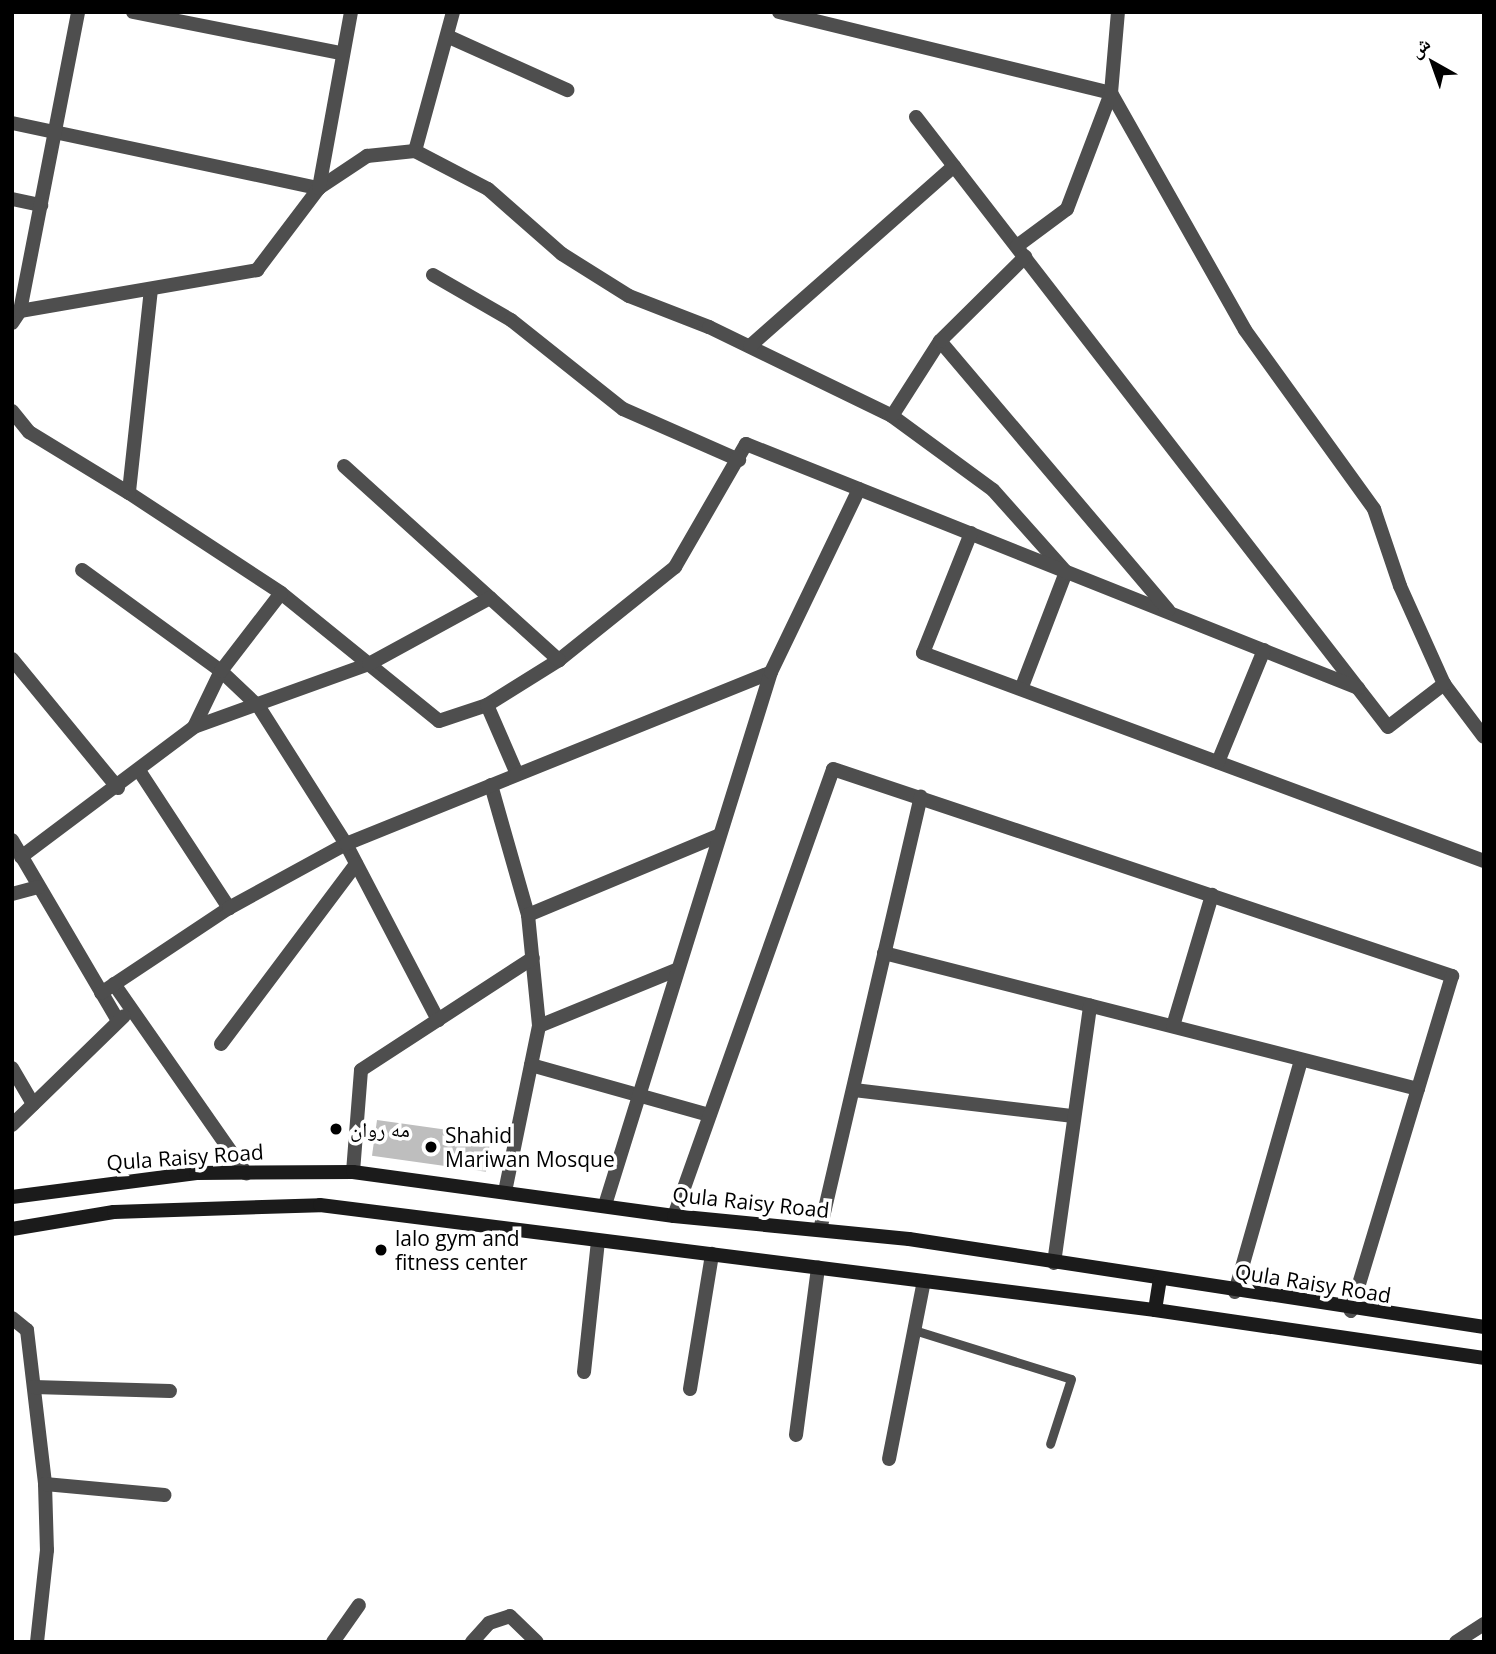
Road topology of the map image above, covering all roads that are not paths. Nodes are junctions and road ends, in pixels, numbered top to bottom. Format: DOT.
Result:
graph roads {
  1 [pos="78,12"];
  2 [pos="133,12"];
  3 [pos="351,12"];
  4 [pos="779,12"];
  5 [pos="1118,12"];
  6 [pos="450,13"];
  7 [pos="447,36"];
  8 [pos="341,54"];
  9 [pos="567,90"];
  10 [pos="1111,93"];
  11 [pos="916,117"];
  12 [pos="12,123"];
  13 [pos="54,132"];
  14 [pos="415,151"];
  15 [pos="954,166"];
  16 [pos="320,188"];
  17 [pos="12,200"];
  18 [pos="41,205"];
  19 [pos="1021,252"];
  20 [pos="433,275"];
  21 [pos="150,289"];
  22 [pos="16,317"];
  23 [pos="940,341"];
  24 [pos="750,346"];
  25 [pos="12,411"];
  26 [pos="892,416"];
  27 [pos="739,460"];
  28 [pos="344,466"];
  29 [pos="859,489"];
  30 [pos="129,493"];
  31 [pos="971,533"];
  32 [pos="82,570"];
  33 [pos="1066,572"];
  34 [pos="281,593"];
  35 [pos="491,598"];
  36 [pos="1171,613"];
  37 [pos="1264,650"];
  38 [pos="12,659"];
  39 [pos="559,660"];
  40 [pos="369,664"];
  41 [pos="221,671"];
  42 [pos="771,672"];
  43 [pos="1444,684"];
  44 [pos="1358,688"];
  45 [pos="1021,690"];
  46 [pos="487,705"];
  47 [pos="259,707"];
  48 [pos="194,727"];
  49 [pos="1484,737"];
  50 [pos="1218,762"];
  51 [pos="140,772"];
  52 [pos="517,774"];
  53 [pos="491,785"];
  54 [pos="118,788"];
  55 [pos="921,797"];
  56 [pos="718,836"];
  57 [pos="12,839"];
  58 [pos="346,844"];
  59 [pos="22,857"];
  60 [pos="1484,860"];
  61 [pos="356,864"];
  62 [pos="38,887"];
  63 [pos="12,894"];
  64 [pos="1212,895"];
  65 [pos="229,908"];
  66 [pos="528,915"];
  67 [pos="884,953"];
  68 [pos="533,958"];
  69 [pos="676,970"];
  70 [pos="114,984"];
  71 [pos="101,993"];
  72 [pos="1090,1006"];
  73 [pos="131,1008"];
  74 [pos="438,1020"];
  75 [pos="118,1021"];
  76 [pos="539,1026"];
  77 [pos="1173,1026"];
  78 [pos="221,1044"];
  79 [pos="1301,1060"];
  80 [pos="531,1065"];
  81 [pos="12,1068"];
  82 [pos="1418,1089"];
  83 [pos="854,1090"];
  84 [pos="638,1095"];
  85 [pos="33,1104"];
  86 [pos="709,1115"];
  87 [pos="1073,1116"];
  88 [pos="12,1125"];
  89 [pos="354,1172"];
  90 [pos="246,1173"];
  91 [pos="505,1191"];
  92 [pos="12,1197"];
  93 [pos="605,1205"];
  94 [pos="674,1216"];
  95 [pos="12,1229"];
  96 [pos="820,1230"];
  97 [pos="598,1242"];
  98 [pos="712,1254"];
  99 [pos="1054,1263"];
  100 [pos="818,1267"];
  101 [pos="1160,1280"];
  102 [pos="924,1281"];
  103 [pos="1235,1292"];
  104 [pos="1155,1310"];
  105 [pos="1351,1311"];
  106 [pos="12,1318"];
  107 [pos="1484,1327"];
  108 [pos="914,1330"];
  109 [pos="1484,1358"];
  110 [pos="584,1372"];
  111 [pos="34,1387"];
  112 [pos="690,1389"];
  113 [pos="170,1391"];
  114 [pos="796,1435"];
  115 [pos="1050,1444"];
  116 [pos="889,1459"];
  117 [pos="45,1484"];
  118 [pos="164,1495"];
  119 [pos="359,1605"];
  120 [pos="1484,1624"];
  121 [pos="37,1642"];
  122 [pos="333,1642"];
  123 [pos="472,1642"];
  124 [pos="537,1642"];
  125 [pos="1456,1642"];
  1 -- 13 [label="street"];
  2 -- 8 [label="street"];
  3 -- 8 [label="street"];
  4 -- 10 [label="street"];
  5 -- 10 [label="street"];
  6 -- 7 [label="street"];
  7 -- 9 [label="street"];
  7 -- 14 [label="street"];
  8 -- 16 [label="street"];
  10 -- 19 [label="street"];
  10 -- 43 [label="street"];
  11 -- 15 [label="street"];
  12 -- 13 [label="street"];
  13 -- 16 [label="street"];
  13 -- 18 [label="street"];
  14 -- 16 [label="street"];
  14 -- 24 [label="street"];
  15 -- 19 [label="street"];
  15 -- 24 [label="street"];
  16 -- 21 [label="street"];
  17 -- 18 [label="street"];
  18 -- 22 [label="street"];
  19 -- 23 [label="street"];
  19 -- 44 [label="street"];
  20 -- 27 [label="street"];
  21 -- 22 [label="street"];
  21 -- 30 [label="street"];
  23 -- 26 [label="street"];
  23 -- 36 [label="street"];
  24 -- 26 [label="street"];
  25 -- 30 [label="street"];
  26 -- 33 [label="street"];
  27 -- 29 [label="street"];
  27 -- 39 [label="street"];
  28 -- 35 [label="street"];
  29 -- 31 [label="street"];
  29 -- 42 [label="street"];
  30 -- 34 [label="street"];
  31 -- 33 [label="street"];
  31 -- 45 [label="street"];
  32 -- 41 [label="street"];
  33 -- 36 [label="street"];
  33 -- 45 [label="street"];
  34 -- 40 [label="street"];
  34 -- 41 [label="street"];
  35 -- 39 [label="street"];
  35 -- 40 [label="street"];
  36 -- 37 [label="street"];
  37 -- 44 [label="street"];
  37 -- 50 [label="street"];
  38 -- 54 [label="street"];
  39 -- 46 [label="street"];
  40 -- 46 [label="street"];
  40 -- 47 [label="street"];
  41 -- 47 [label="street"];
  41 -- 48 [label="street"];
  42 -- 52 [label="street"];
  42 -- 56 [label="street"];
  43 -- 44 [label="street"];
  43 -- 49 [label="street"];
  45 -- 50 [label="street"];
  46 -- 52 [label="street"];
  47 -- 48 [label="street"];
  47 -- 58 [label="street"];
  48 -- 51 [label="street"];
  50 -- 60 [label="street"];
  51 -- 54 [label="street"];
  51 -- 65 [label="street"];
  52 -- 53 [label="street"];
  53 -- 58 [label="street"];
  53 -- 66 [label="street"];
  54 -- 59 [label="street"];
  55 -- 64 [label="street"];
  55 -- 67 [label="street"];
  55 -- 86 [label="street"];
  56 -- 66 [label="street"];
  56 -- 69 [label="street"];
  57 -- 59 [label="street"];
  58 -- 61 [label="street"];
  58 -- 65 [label="street"];
  59 -- 62 [label="street"];
  61 -- 74 [label="street"];
  61 -- 78 [label="street"];
  62 -- 63 [label="street"];
  62 -- 71 [label="street"];
  64 -- 77 [label="street"];
  64 -- 82 [label="street"];
  65 -- 70 [label="street"];
  66 -- 68 [label="street"];
  67 -- 72 [label="street"];
  67 -- 83 [label="street"];
  68 -- 74 [label="street"];
  68 -- 76 [label="street"];
  69 -- 76 [label="street"];
  69 -- 84 [label="street"];
  70 -- 71 [label="street"];
  70 -- 73 [label="street"];
  71 -- 75 [label="street"];
  72 -- 77 [label="street"];
  72 -- 87 [label="street"];
  73 -- 75 [label="street"];
  73 -- 90 [label="street"];
  74 -- 89 [label="street"];
  75 -- 85 [label="street"];
  76 -- 80 [label="street"];
  77 -- 79 [label="street"];
  79 -- 82 [label="street"];
  79 -- 103 [label="street"];
  80 -- 84 [label="street"];
  80 -- 91 [label="street"];
  81 -- 85 [label="street"];
  82 -- 105 [label="street"];
  83 -- 87 [label="street"];
  83 -- 96 [label="street"];
  84 -- 86 [label="street"];
  84 -- 93 [label="street"];
  85 -- 88 [label="street"];
  86 -- 94 [label="street"];
  87 -- 99 [label="street"];
  89 -- 90 [label="main road, Qula Raisy Road"];
  89 -- 91 [label="main road, Qula Raisy Road"];
  90 -- 92 [label="main road, Qula Raisy Road"];
  91 -- 93 [label="main road, Qula Raisy Road"];
  93 -- 94 [label="main road, Qula Raisy Road"];
  94 -- 96 [label="main road, Qula Raisy Road"];
  95 -- 97 [label="main road"];
  96 -- 99 [label="main road, Qula Raisy Road"];
  97 -- 98 [label="main road"];
  97 -- 110 [label="street"];
  98 -- 100 [label="main road"];
  98 -- 112 [label="street"];
  99 -- 101 [label="main road, Qula Raisy Road"];
  100 -- 102 [label="main road"];
  100 -- 114 [label="street"];
  101 -- 103 [label="main road, Qula Raisy Road"];
  101 -- 104 [label="main road"];
  102 -- 104 [label="main road"];
  102 -- 108 [label="street"];
  103 -- 105 [label="main road, Qula Raisy Road"];
  104 -- 109 [label="main road"];
  105 -- 107 [label="main road, Qula Raisy Road"];
  106 -- 111 [label="street"];
  108 -- 115 [label="lane"];
  108 -- 116 [label="street"];
  111 -- 113 [label="street"];
  111 -- 117 [label="street"];
  117 -- 118 [label="street"];
  117 -- 121 [label="street"];
  119 -- 122 [label="street"];
  120 -- 125 [label="street"];
  123 -- 124 [label="street"];
}
